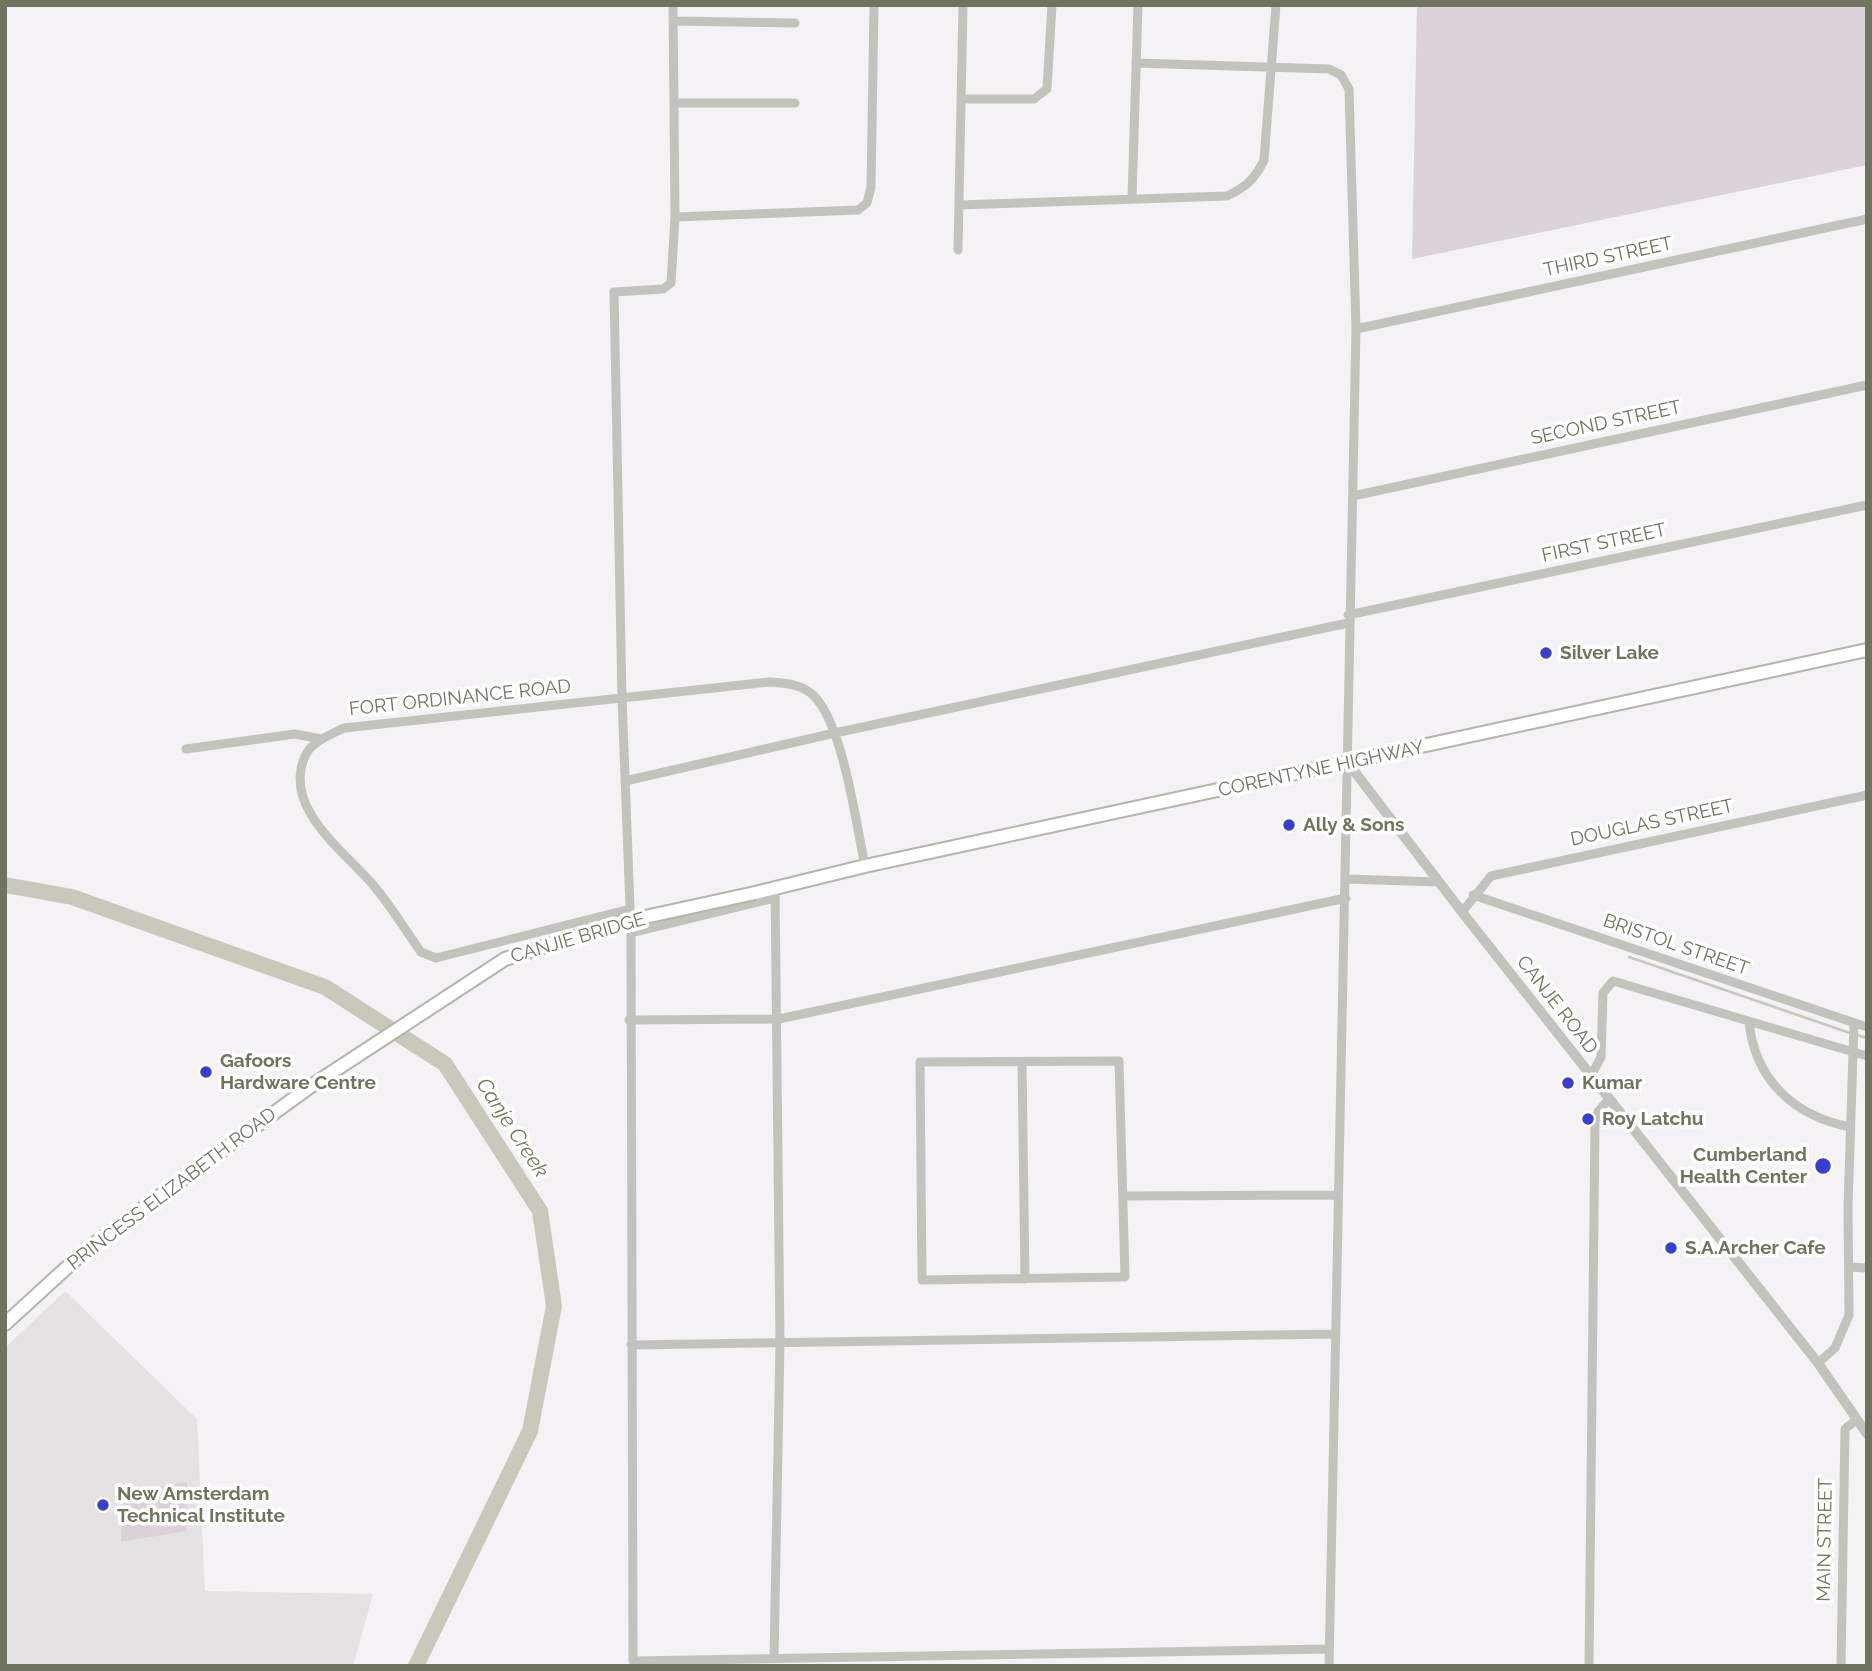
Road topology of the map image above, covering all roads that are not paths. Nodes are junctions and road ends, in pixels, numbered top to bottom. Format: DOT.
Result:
graph roads {
  1 [pos="673,5"];
  2 [pos="874,5"];
  3 [pos="963,5"];
  4 [pos="1052,5"];
  5 [pos="1138,5"];
  6 [pos="1276,5"];
  7 [pos="674,22"];
  8 [pos="795,23"];
  9 [pos="1136,63"];
  10 [pos="1273,69"];
  11 [pos="961,99"];
  12 [pos="674,103"];
  13 [pos="795,103"];
  14 [pos="1132,200"];
  15 [pos="959,205"];
  16 [pos="675,217"];
  17 [pos="1867,219"];
  18 [pos="958,250"];
  19 [pos="1356,329"];
  20 [pos="1867,385"];
  21 [pos="1353,496"];
  22 [pos="1867,505"];
  23 [pos="1348,619"];
  24 [pos="1867,650"];
  25 [pos="622,698"];
  26 [pos="835,733"];
  27 [pos="321,740"];
  28 [pos="186,749"];
  29 [pos="1348,763"];
  30 [pos="625,781"];
  31 [pos="1867,795"];
  32 [pos="866,866"];
  33 [pos="1346,879"];
  34 [pos="1439,882"];
  35 [pos="775,892"];
  36 [pos="1473,895"];
  37 [pos="1346,898"];
  38 [pos="630,909"];
  39 [pos="1462,912"];
  40 [pos="631,933"];
  41 [pos="779,1019"];
  42 [pos="629,1020"];
  43 [pos="1749,1022"];
  44 [pos="1854,1023"];
  45 [pos="1867,1027"];
  46 [pos="1853,1052"];
  47 [pos="1867,1056"];
  48 [pos="1021,1062"];
  49 [pos="1591,1076"];
  50 [pos="311,1086"];
  51 [pos="1609,1099"];
  52 [pos="1850,1127"];
  53 [pos="1338,1195"];
  54 [pos="1124,1196"];
  55 [pos="1850,1266"];
  56 [pos="1867,1268"];
  57 [pos="1025,1279"];
  58 [pos="5,1324"];
  59 [pos="1335,1334"];
  60 [pos="780,1343"];
  61 [pos="631,1346"];
  62 [pos="1818,1363"];
  63 [pos="1856,1420"];
  64 [pos="1867,1434"];
  65 [pos="1329,1649"];
  66 [pos="774,1658"];
  67 [pos="1329,1666"];
  68 [pos="1589,1666"];
  69 [pos="1841,1666"];
  1 -- 7 [label="street"];
  2 -- 16 [label="street"];
  3 -- 11 [label="street"];
  4 -- 11 [label="street"];
  5 -- 9 [label="street"];
  6 -- 10 [label="street"];
  7 -- 8 [label="street"];
  7 -- 12 [label="street"];
  9 -- 10 [label="street"];
  9 -- 14 [label="street"];
  10 -- 14 [label="street"];
  10 -- 19 [label="street"];
  11 -- 15 [label="street"];
  12 -- 13 [label="street"];
  12 -- 16 [label="street"];
  14 -- 15 [label="street"];
  15 -- 18 [label="street"];
  16 -- 25 [label="street"];
  17 -- 19 [label="street, THIRD STREET"];
  19 -- 21 [label="street"];
  20 -- 21 [label="street, SECOND STREET"];
  21 -- 23 [label="street"];
  22 -- 23 [label="street, FIRST STREET"];
  23 -- 26 [label="street, FIRST STREET"];
  23 -- 29 [label="street"];
  24 -- 29 [label="main road, CORENTYNE HIGHWAY"];
  25 -- 26 [label="street, FORT ORDINANCE ROAD"];
  25 -- 27 [label="street, FORT ORDINANCE ROAD"];
  25 -- 30 [label="street"];
  26 -- 30 [label="street, FIRST STREET"];
  26 -- 32 [label="street, FORT ORDINANCE ROAD"];
  27 -- 28 [label="street"];
  27 -- 38 [label="street"];
  29 -- 32 [label="main road, CORENTYNE HIGHWAY"];
  29 -- 33 [label="street"];
  29 -- 34 [label="street, CANJE ROAD"];
  30 -- 38 [label="street"];
  31 -- 36 [label="street, DOUGLAS STREET"];
  32 -- 35 [label="main road, CORENTYNE HIGHWAY"];
  33 -- 34 [label="street"];
  33 -- 37 [label="street"];
  34 -- 39 [label="street, CANJE ROAD"];
  35 -- 40 [label="street"];
  35 -- 41 [label="street"];
  35 -- 50 [label="main road, CANJIE BRIDGE, bridge"];
  36 -- 39 [label="street, DOUGLAS STREET"];
  36 -- 44 [label="street, BRISTOL STREET"];
  37 -- 41 [label="street"];
  37 -- 53 [label="street"];
  38 -- 40 [label="street"];
  39 -- 49 [label="street, CANJE ROAD"];
  40 -- 42 [label="street"];
  41 -- 42 [label="street"];
  41 -- 60 [label="street"];
  42 -- 61 [label="street"];
  43 -- 46 [label="street"];
  43 -- 49 [label="street"];
  43 -- 52 [label="street"];
  44 -- 45 [label="street, BRISTOL STREET"];
  44 -- 46 [label="street"];
  46 -- 47 [label="street"];
  46 -- 52 [label="street"];
  48 -- 54 [label="street"];
  48 -- 57 [label="street"];
  48 -- 57 [label="street"];
  49 -- 51 [label="street, CANJE ROAD"];
  50 -- 58 [label="main road, PRINCESS ELIZABETH ROAD"];
  51 -- 62 [label="street, CANJE ROAD"];
  51 -- 68 [label="street"];
  52 -- 55 [label="street"];
  53 -- 54 [label="street"];
  53 -- 59 [label="street"];
  54 -- 57 [label="street"];
  55 -- 56 [label="street"];
  55 -- 62 [label="street"];
  59 -- 60 [label="street"];
  59 -- 65 [label="street"];
  60 -- 61 [label="street"];
  60 -- 66 [label="street"];
  61 -- 66 [label="street"];
  62 -- 63 [label="street, CANJE ROAD"];
  63 -- 64 [label="street, CANJE ROAD"];
  63 -- 69 [label="street, MAIN STREET"];
  65 -- 66 [label="street"];
  65 -- 67 [label="street"];
}
